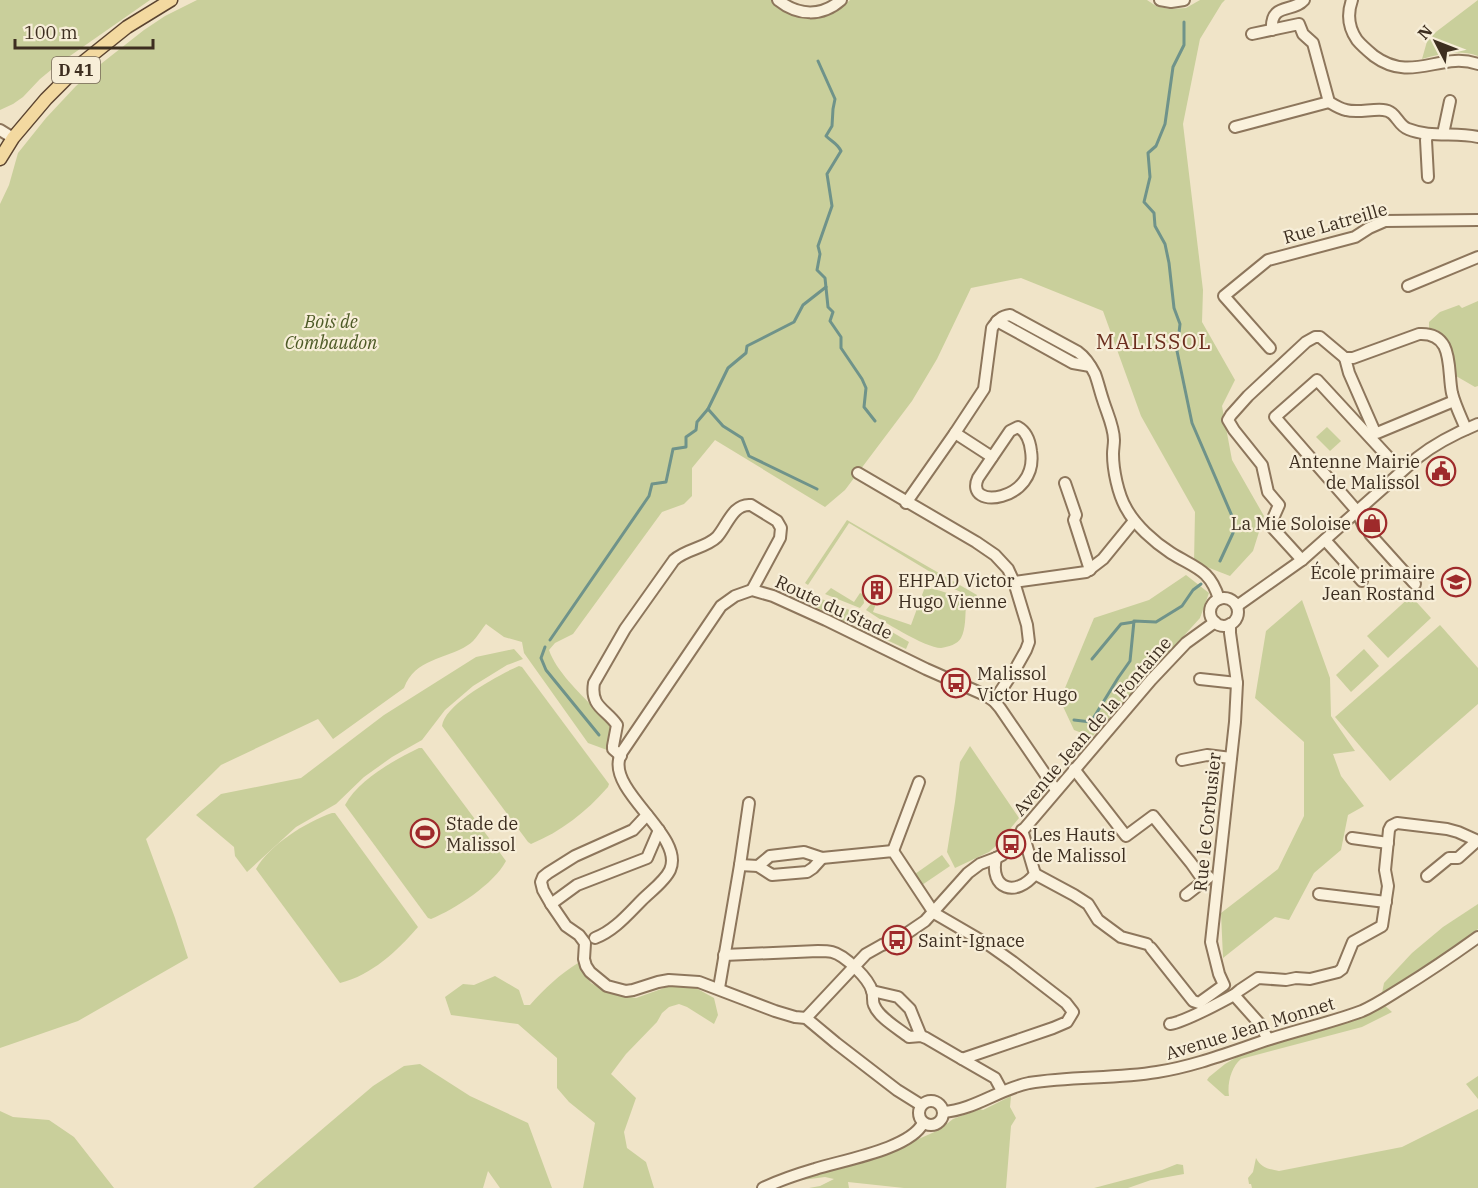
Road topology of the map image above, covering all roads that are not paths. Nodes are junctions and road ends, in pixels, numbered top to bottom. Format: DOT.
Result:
graph roads {
  1 [pos="171,0"];
  2 [pos="778,0"];
  3 [pos="841,0"];
  4 [pos="1161,0"];
  5 [pos="1184,0"];
  6 [pos="1304,0"];
  7 [pos="1352,0"];
  8 [pos="1272,30"];
  9 [pos="1252,34"];
  10 [pos="1478,64"];
  11 [pos="1450,101"];
  12 [pos="1329,102"];
  13 [pos="1235,127"];
  14 [pos="0,130"];
  15 [pos="1428,134"];
  16 [pos="1443,134"];
  17 [pos="1478,137"];
  18 [pos="12,138"];
  19 [pos="0,159"];
  20 [pos="1428,177"];
  21 [pos="1478,220"];
  22 [pos="1478,257"];
  23 [pos="1408,286"];
  24 [pos="1270,348"];
  25 [pos="1345,358"];
  26 [pos="1454,401"];
  27 [pos="1478,424"];
  28 [pos="1466,429"];
  29 [pos="955,433"];
  30 [pos="992,457"];
  31 [pos="1389,458"];
  32 [pos="858,473"];
  33 [pos="1065,483"];
  34 [pos="906,503"];
  35 [pos="1357,511"];
  36 [pos="1134,521"];
  37 [pos="1325,540"];
  38 [pos="1302,560"];
  39 [pos="1090,570"];
  40 [pos="1362,580"];
  41 [pos="1014,582"];
  42 [pos="1415,584"];
  43 [pos="752,590"];
  44 [pos="1219,599"];
  45 [pos="1237,606"];
  46 [pos="1215,622"];
  47 [pos="1230,624"];
  48 [pos="1200,679"];
  49 [pos="1237,683"];
  50 [pos="994,701"];
  51 [pos="621,756"];
  52 [pos="1231,758"];
  53 [pos="1182,760"];
  54 [pos="1074,769"];
  55 [pos="919,782"];
  56 [pos="1056,790"];
  57 [pos="749,803"];
  58 [pos="646,815"];
  59 [pos="659,830"];
  60 [pos="1022,830"];
  61 [pos="1353,838"];
  62 [pos="1478,841"];
  63 [pos="1388,843"];
  64 [pos="892,850"];
  65 [pos="822,858"];
  66 [pos="996,858"];
  67 [pos="740,865"];
  68 [pos="758,866"];
  69 [pos="1219,870"];
  70 [pos="1035,874"];
  71 [pos="1427,876"];
  72 [pos="1203,880"];
  73 [pos="1319,894"];
  74 [pos="1186,895"];
  75 [pos="1386,902"];
  76 [pos="551,904"];
  77 [pos="934,913"];
  78 [pos="1478,937"];
  79 [pos="595,938"];
  80 [pos="724,955"];
  81 [pos="853,967"];
  82 [pos="719,988"];
  83 [pos="872,991"];
  84 [pos="1234,995"];
  85 [pos="806,1018"];
  86 [pos="1170,1024"];
  87 [pos="921,1036"];
  88 [pos="1268,1039"];
  89 [pos="962,1059"];
  90 [pos="1002,1091"];
  91 [pos="921,1105"];
  92 [pos="943,1112"];
  93 [pos="923,1123"];
  94 [pos="763,1188"];
  1 -- 18 [label="main road, D 41"];
  2 -- 3 [label="street"];
  4 -- 5 [label="street"];
  6 -- 8 [label="street"];
  7 -- 10 [label="street"];
  8 -- 9 [label="street"];
  8 -- 12 [label="street"];
  11 -- 16 [label="street"];
  12 -- 13 [label="street"];
  12 -- 15 [label="street"];
  14 -- 18 [label="street"];
  15 -- 16 [label="street"];
  15 -- 20 [label="street"];
  16 -- 17 [label="street"];
  18 -- 19 [label="main road, D 41"];
  21 -- 24 [label="street, Rue Latreille"];
  22 -- 23 [label="street"];
  25 -- 26 [label="street"];
  25 -- 26 [label="street"];
  25 -- 38 [label="street"];
  26 -- 28 [label="street"];
  27 -- 28 [label="street"];
  28 -- 35 [label="street"];
  29 -- 30 [label="street"];
  29 -- 34 [label="street"];
  29 -- 36 [label="street"];
  30 -- 30 [label="street"];
  31 -- 35 [label="street"];
  32 -- 34 [label="street"];
  33 -- 39 [label="street"];
  34 -- 41 [label="street"];
  35 -- 37 [label="street"];
  35 -- 42 [label="street"];
  36 -- 39 [label="street"];
  36 -- 44 [label="street"];
  37 -- 38 [label="street"];
  37 -- 40 [label="street"];
  38 -- 45 [label="street"];
  39 -- 41 [label="street"];
  41 -- 50 [label="street"];
  43 -- 50 [label="street, Route du Stade"];
  43 -- 51 [label="street, Route du Stade"];
  43 -- 51 [label="street"];
  44 -- 45 [label="street"];
  44 -- 46 [label="street"];
  45 -- 47 [label="street"];
  46 -- 47 [label="street"];
  46 -- 54 [label="street, Avenue Jean de la Fontaine"];
  47 -- 49 [label="street, Rue le Corbusier"];
  48 -- 49 [label="street"];
  49 -- 52 [label="street, Rue le Corbusier"];
  50 -- 56 [label="street"];
  51 -- 58 [label="street"];
  52 -- 53 [label="street"];
  52 -- 69 [label="street, Rue le Corbusier"];
  54 -- 56 [label="street, Avenue Jean de la Fontaine"];
  54 -- 72 [label="street"];
  55 -- 64 [label="street"];
  56 -- 60 [label="street, Avenue Jean de la Fontaine"];
  57 -- 67 [label="street"];
  58 -- 59 [label="street"];
  58 -- 76 [label="street"];
  59 -- 76 [label="street"];
  59 -- 79 [label="street"];
  60 -- 66 [label="street, Avenue Jean de la Fontaine"];
  60 -- 70 [label="street, Avenue Jean de la Fontaine"];
  61 -- 63 [label="street"];
  62 -- 63 [label="street"];
  62 -- 71 [label="street"];
  63 -- 75 [label="street"];
  64 -- 65 [label="street"];
  64 -- 77 [label="street"];
  65 -- 68 [label="street"];
  65 -- 68 [label="street"];
  66 -- 70 [label="street"];
  66 -- 77 [label="street, Avenue Jean de la Fontaine"];
  67 -- 68 [label="street"];
  67 -- 80 [label="street"];
  69 -- 70 [label="street, Rue le Corbusier"];
  69 -- 72 [label="street"];
  72 -- 74 [label="street"];
  73 -- 75 [label="street"];
  75 -- 84 [label="street"];
  76 -- 82 [label="street"];
  77 -- 81 [label="street, Avenue Jean de la Fontaine"];
  77 -- 89 [label="street"];
  78 -- 88 [label="street, Avenue Jean Monnet"];
  80 -- 81 [label="street"];
  80 -- 82 [label="street"];
  81 -- 83 [label="street"];
  81 -- 85 [label="street, Avenue Jean de la Fontaine"];
  82 -- 85 [label="street"];
  83 -- 87 [label="street"];
  83 -- 87 [label="street"];
  84 -- 86 [label="street"];
  84 -- 88 [label="street"];
  85 -- 91 [label="street"];
  87 -- 89 [label="street"];
  88 -- 90 [label="street, Avenue Jean Monnet"];
  89 -- 90 [label="street"];
  90 -- 92 [label="street, Avenue Jean Monnet"];
  91 -- 92 [label="street"];
  91 -- 93 [label="street"];
  92 -- 93 [label="street"];
  93 -- 94 [label="street"];
}
